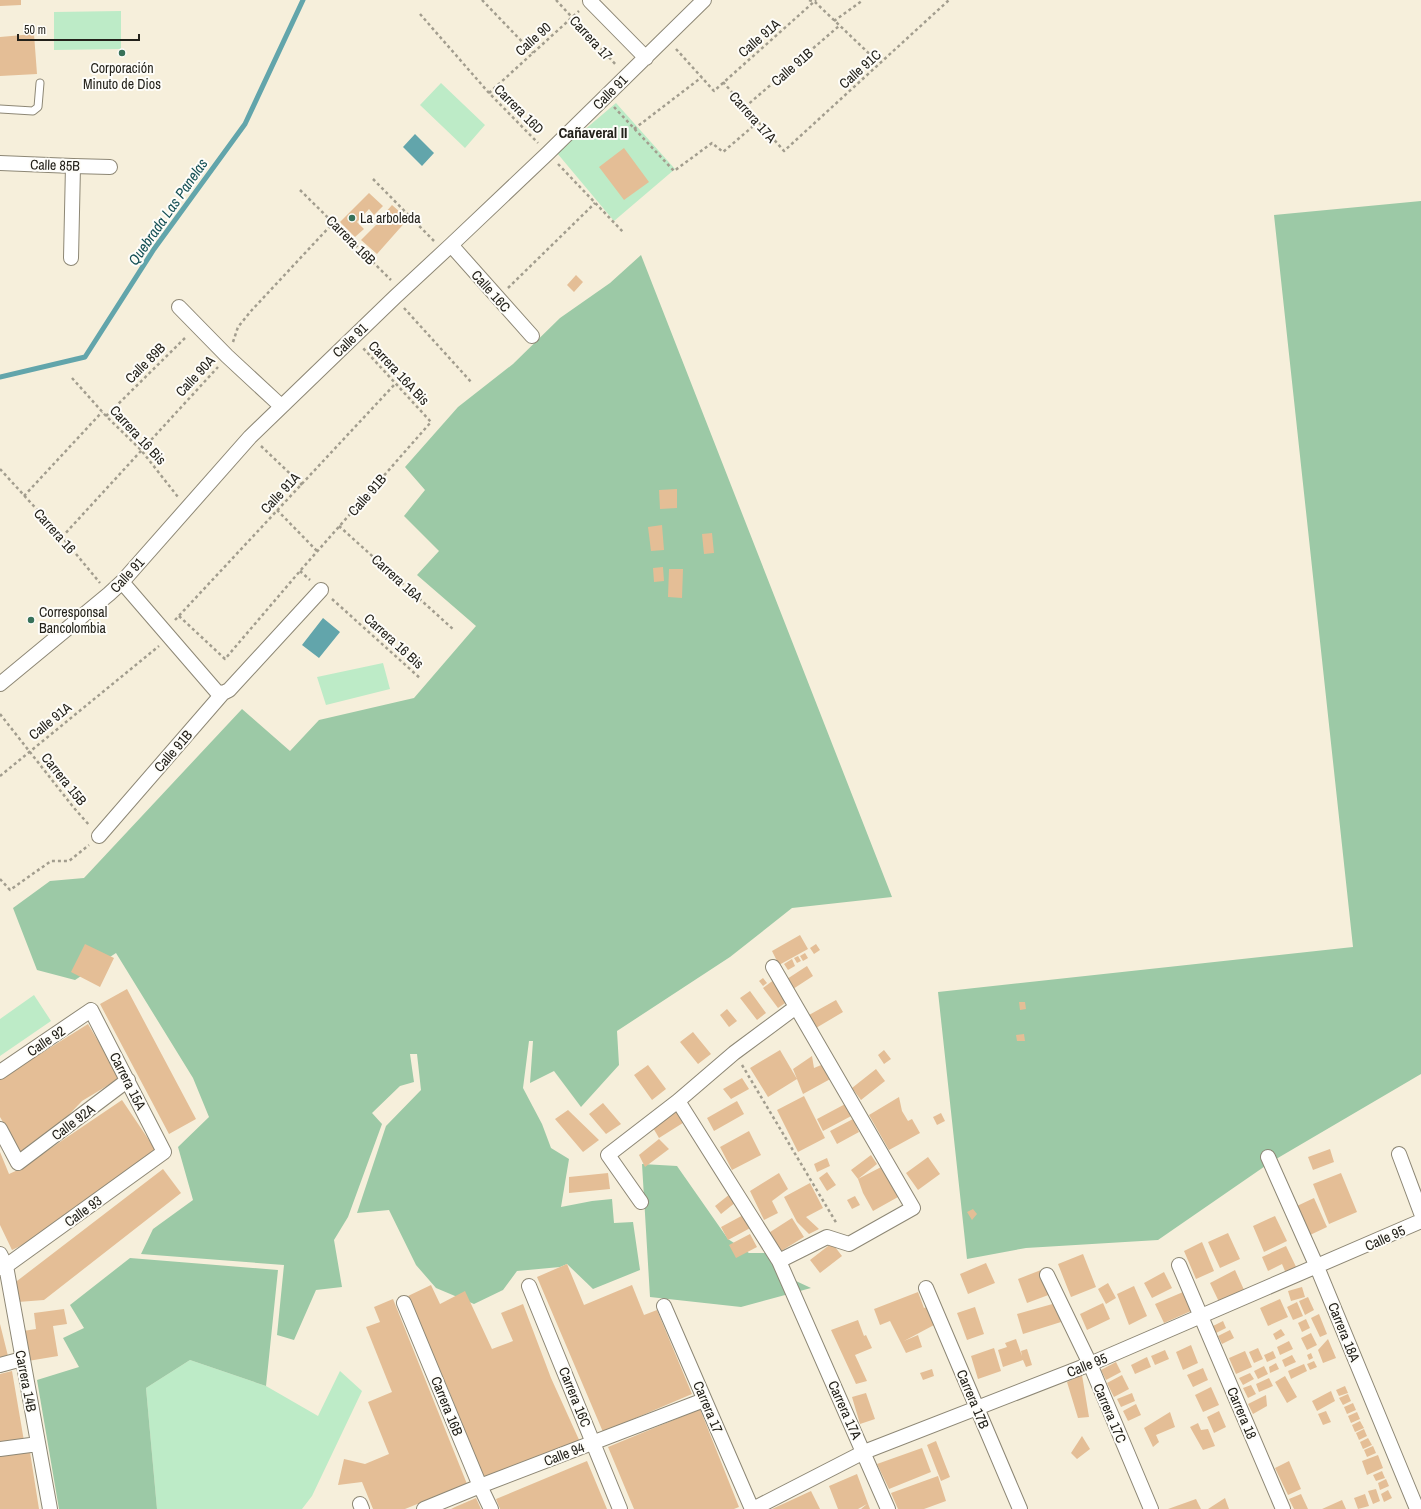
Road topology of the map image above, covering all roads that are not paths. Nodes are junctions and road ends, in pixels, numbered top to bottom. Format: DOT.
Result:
graph roads {
  1 [pos="704,0"];
  2 [pos="590,1"];
  3 [pos="646,58"];
  4 [pos="40,83"];
  5 [pos="0,109"];
  6 [pos="0,163"];
  7 [pos="73,166"];
  8 [pos="110,167"];
  9 [pos="448,248"];
  10 [pos="71,258"];
  11 [pos="179,307"];
  12 [pos="532,336"];
  13 [pos="281,406"];
  14 [pos="122,582"];
  15 [pos="321,590"];
  16 [pos="0,684"];
  17 [pos="223,693"];
  18 [pos="99,836"];
  19 [pos="772,967"];
  20 [pos="796,1007"];
  21 [pos="91,1010"];
  22 [pos="0,1072"];
  23 [pos="128,1080"];
  24 [pos="678,1101"];
  25 [pos="0,1129"];
  26 [pos="164,1152"];
  27 [pos="1399,1154"];
  28 [pos="1268,1157"];
  29 [pos="641,1202"];
  30 [pos="1421,1213"];
  31 [pos="1421,1221"];
  32 [pos="779,1261"];
  33 [pos="2,1263"];
  34 [pos="1179,1266"];
  35 [pos="1317,1267"];
  36 [pos="1047,1275"];
  37 [pos="529,1286"];
  38 [pos="926,1288"];
  39 [pos="404,1302"];
  40 [pos="664,1306"];
  41 [pos="1200,1317"];
  42 [pos="22,1360"];
  43 [pos="1090,1364"];
  44 [pos="0,1365"];
  45 [pos="704,1400"];
  46 [pos="977,1409"];
  47 [pos="38,1444"];
  48 [pos="594,1444"];
  49 [pos="0,1449"];
  50 [pos="864,1452"];
  51 [pos="480,1486"];
  52 [pos="50,1509"];
  53 [pos="424,1509"];
  54 [pos="491,1509"];
  55 [pos="620,1509"];
  56 [pos="752,1509"];
  57 [pos="888,1509"];
  58 [pos="1020,1509"];
  59 [pos="1151,1509"];
  60 [pos="1283,1509"];
  61 [pos="1417,1509"];
  1 -- 3 [label="street, Calle 91"];
  2 -- 3 [label="street, Carrera 17"];
  3 -- 9 [label="street, Calle 91"];
  4 -- 5 [label="lane"];
  6 -- 7 [label="street, Calle 85B"];
  7 -- 8 [label="street, Calle 85B"];
  7 -- 10 [label="street"];
  9 -- 12 [label="street, Calle 16C"];
  9 -- 13 [label="street, Calle 91"];
  11 -- 13 [label="street"];
  13 -- 14 [label="street, Calle 91"];
  14 -- 16 [label="street, Calle 91"];
  14 -- 17 [label="street"];
  15 -- 17 [label="street, Calle 91B"];
  17 -- 18 [label="street, Calle 91B"];
  19 -- 20 [label="street"];
  20 -- 24 [label="street"];
  20 -- 32 [label="street"];
  21 -- 22 [label="street, Calle 92"];
  21 -- 23 [label="street, Carrera 15A"];
  23 -- 25 [label="street, Calle 92A"];
  23 -- 26 [label="street, Carrera 15A"];
  24 -- 29 [label="street"];
  24 -- 32 [label="street, Carrera 17A"];
  26 -- 33 [label="street, Calle 93"];
  27 -- 30 [label="street"];
  28 -- 35 [label="street, Carrera 18A"];
  31 -- 35 [label="street, Calle 95"];
  32 -- 50 [label="street, Carrera 17A"];
  33 -- 42 [label="street, Carrera 14B"];
  34 -- 41 [label="street, Carrera 18"];
  35 -- 41 [label="street, Calle 95"];
  35 -- 61 [label="street, Carrera 18A"];
  36 -- 43 [label="street, Carrera 17C"];
  37 -- 48 [label="street, Carrera 16C"];
  38 -- 46 [label="street, Carrera 17B"];
  39 -- 51 [label="street, Carrera 16B"];
  40 -- 45 [label="street, Carrera 17"];
  41 -- 43 [label="street, Calle 95"];
  41 -- 60 [label="street, Carrera 18"];
  42 -- 44 [label="street"];
  42 -- 47 [label="street, Carrera 14B"];
  43 -- 46 [label="street, Calle 95"];
  43 -- 59 [label="street, Carrera 17C"];
  45 -- 48 [label="street, Calle 94"];
  45 -- 56 [label="street, Carrera 17"];
  46 -- 50 [label="street, Calle 95"];
  46 -- 58 [label="street, Carrera 17B"];
  47 -- 49 [label="street"];
  47 -- 52 [label="street, Carrera 14B"];
  48 -- 51 [label="street, Calle 94"];
  48 -- 55 [label="street, Carrera 16C"];
  50 -- 56 [label="street, Calle 95"];
  50 -- 57 [label="street, Carrera 17A"];
  51 -- 53 [label="street, Calle 94"];
  51 -- 54 [label="street, Carrera 16B"];
}
